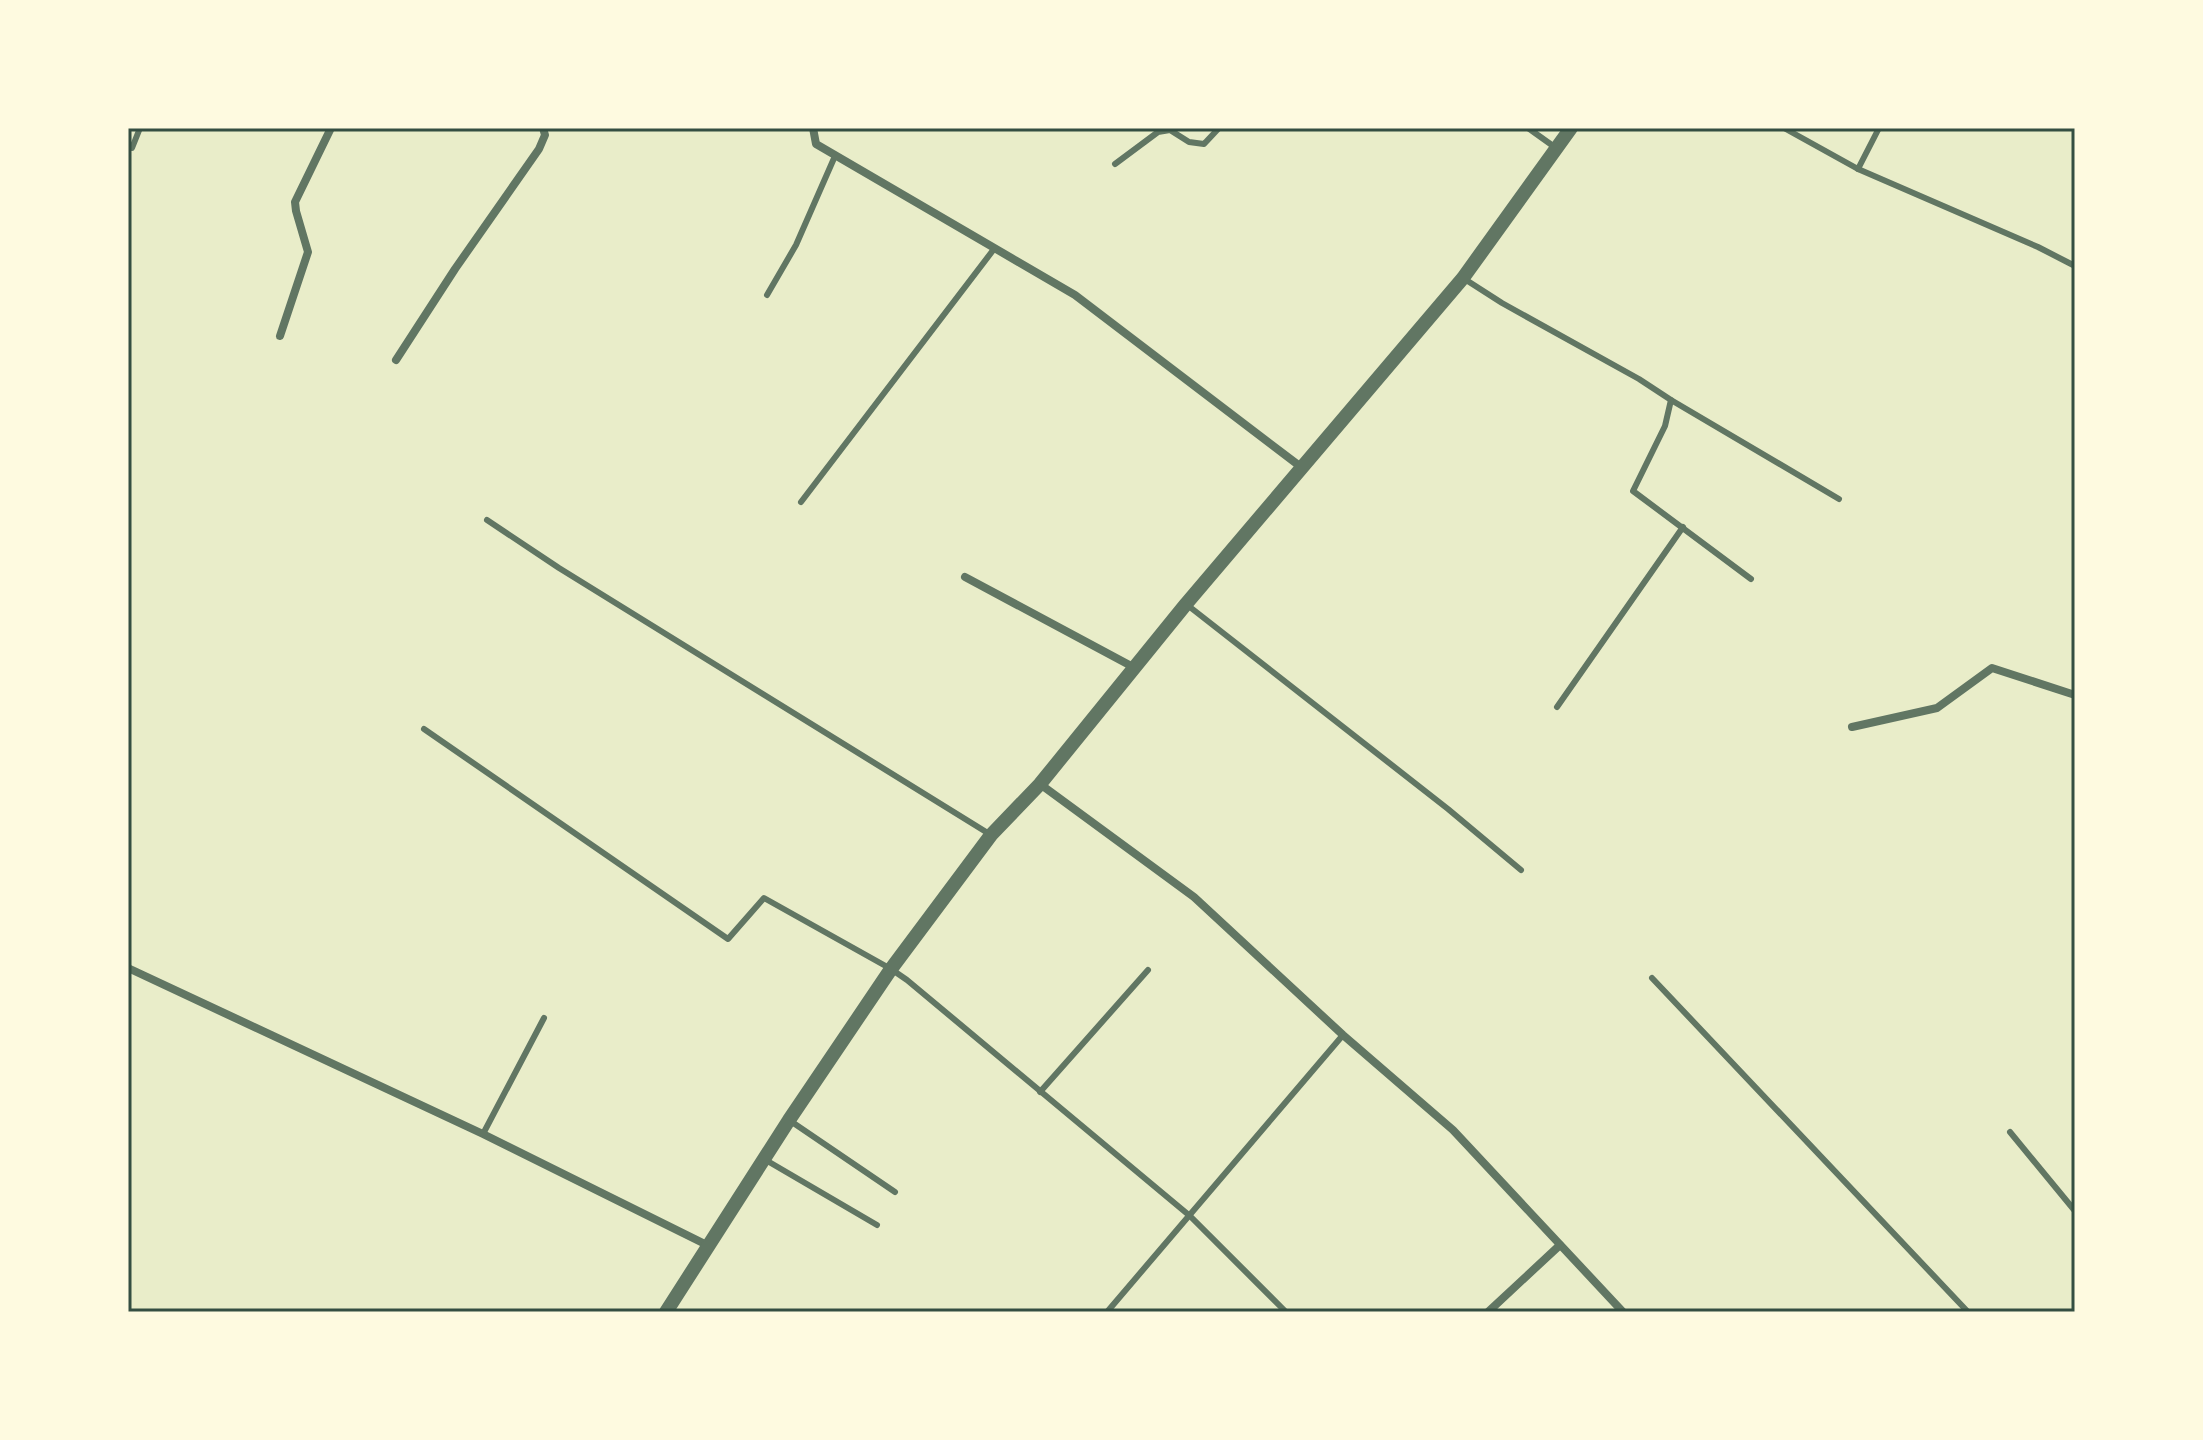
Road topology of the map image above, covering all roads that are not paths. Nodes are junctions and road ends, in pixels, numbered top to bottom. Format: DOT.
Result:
graph roads {
  1 [pos="140,128"];
  2 [pos="331,128"];
  3 [pos="543,128"];
  4 [pos="813,128"];
  5 [pos="1219,128"];
  6 [pos="1528,128"];
  7 [pos="1571,128"];
  8 [pos="1784,128"];
  9 [pos="1879,128"];
  10 [pos="132,148"];
  11 [pos="1556,148"];
  12 [pos="835,156"];
  13 [pos="1115,164"];
  14 [pos="1858,169"];
  15 [pos="994,249"];
  16 [pos="2075,266"];
  17 [pos="1463,278"];
  18 [pos="767,295"];
  19 [pos="280,336"];
  20 [pos="396,360"];
  21 [pos="1671,400"];
  22 [pos="1301,467"];
  23 [pos="1839,499"];
  24 [pos="801,502"];
  25 [pos="487,520"];
  26 [pos="1683,527"];
  27 [pos="965,577"];
  28 [pos="1751,579"];
  29 [pos="1186,604"];
  30 [pos="1135,668"];
  31 [pos="2075,695"];
  32 [pos="1557,707"];
  33 [pos="1852,727"];
  34 [pos="424,729"];
  35 [pos="1040,784"];
  36 [pos="991,835"];
  37 [pos="1521,870"];
  38 [pos="128,968"];
  39 [pos="891,969"];
  40 [pos="1148,970"];
  41 [pos="1652,978"];
  42 [pos="544,1018"];
  43 [pos="1343,1035"];
  44 [pos="1040,1092"];
  45 [pos="789,1120"];
  46 [pos="2010,1132"];
  47 [pos="483,1134"];
  48 [pos="764,1159"];
  49 [pos="895,1192"];
  50 [pos="2075,1211"];
  51 [pos="1190,1216"];
  52 [pos="877,1225"];
  53 [pos="1560,1245"];
  54 [pos="710,1246"];
  55 [pos="666,1312"];
  56 [pos="1107,1312"];
  57 [pos="1286,1312"];
  58 [pos="1488,1312"];
  59 [pos="1623,1312"];
  60 [pos="1968,1312"];
  1 -- 10 [label="lane"];
  2 -- 19 [label="street"];
  3 -- 20 [label="street"];
  4 -- 12 [label="street"];
  5 -- 13 [label="lane"];
  6 -- 11 [label="lane"];
  7 -- 11 [label="street"];
  8 -- 14 [label="lane"];
  9 -- 14 [label="lane"];
  11 -- 17 [label="street"];
  12 -- 15 [label="street"];
  12 -- 18 [label="lane"];
  14 -- 16 [label="lane"];
  15 -- 22 [label="street"];
  15 -- 24 [label="lane"];
  17 -- 21 [label="lane"];
  17 -- 22 [label="street"];
  21 -- 23 [label="lane"];
  21 -- 26 [label="lane"];
  22 -- 29 [label="street"];
  25 -- 36 [label="lane"];
  26 -- 28 [label="lane"];
  26 -- 32 [label="lane"];
  27 -- 30 [label="street"];
  29 -- 30 [label="street"];
  29 -- 37 [label="lane"];
  30 -- 35 [label="street"];
  31 -- 33 [label="street"];
  34 -- 39 [label="lane"];
  35 -- 36 [label="street"];
  35 -- 43 [label="street"];
  36 -- 39 [label="street"];
  38 -- 47 [label="street"];
  39 -- 44 [label="lane"];
  39 -- 45 [label="street"];
  40 -- 44 [label="lane"];
  41 -- 60 [label="lane"];
  42 -- 47 [label="lane"];
  43 -- 51 [label="lane"];
  43 -- 53 [label="street"];
  44 -- 51 [label="lane"];
  45 -- 48 [label="street"];
  45 -- 49 [label="lane"];
  46 -- 50 [label="lane"];
  47 -- 54 [label="street"];
  48 -- 52 [label="lane"];
  48 -- 54 [label="street"];
  51 -- 56 [label="lane"];
  51 -- 57 [label="lane"];
  53 -- 58 [label="street"];
  53 -- 59 [label="street"];
  54 -- 55 [label="street"];
}
